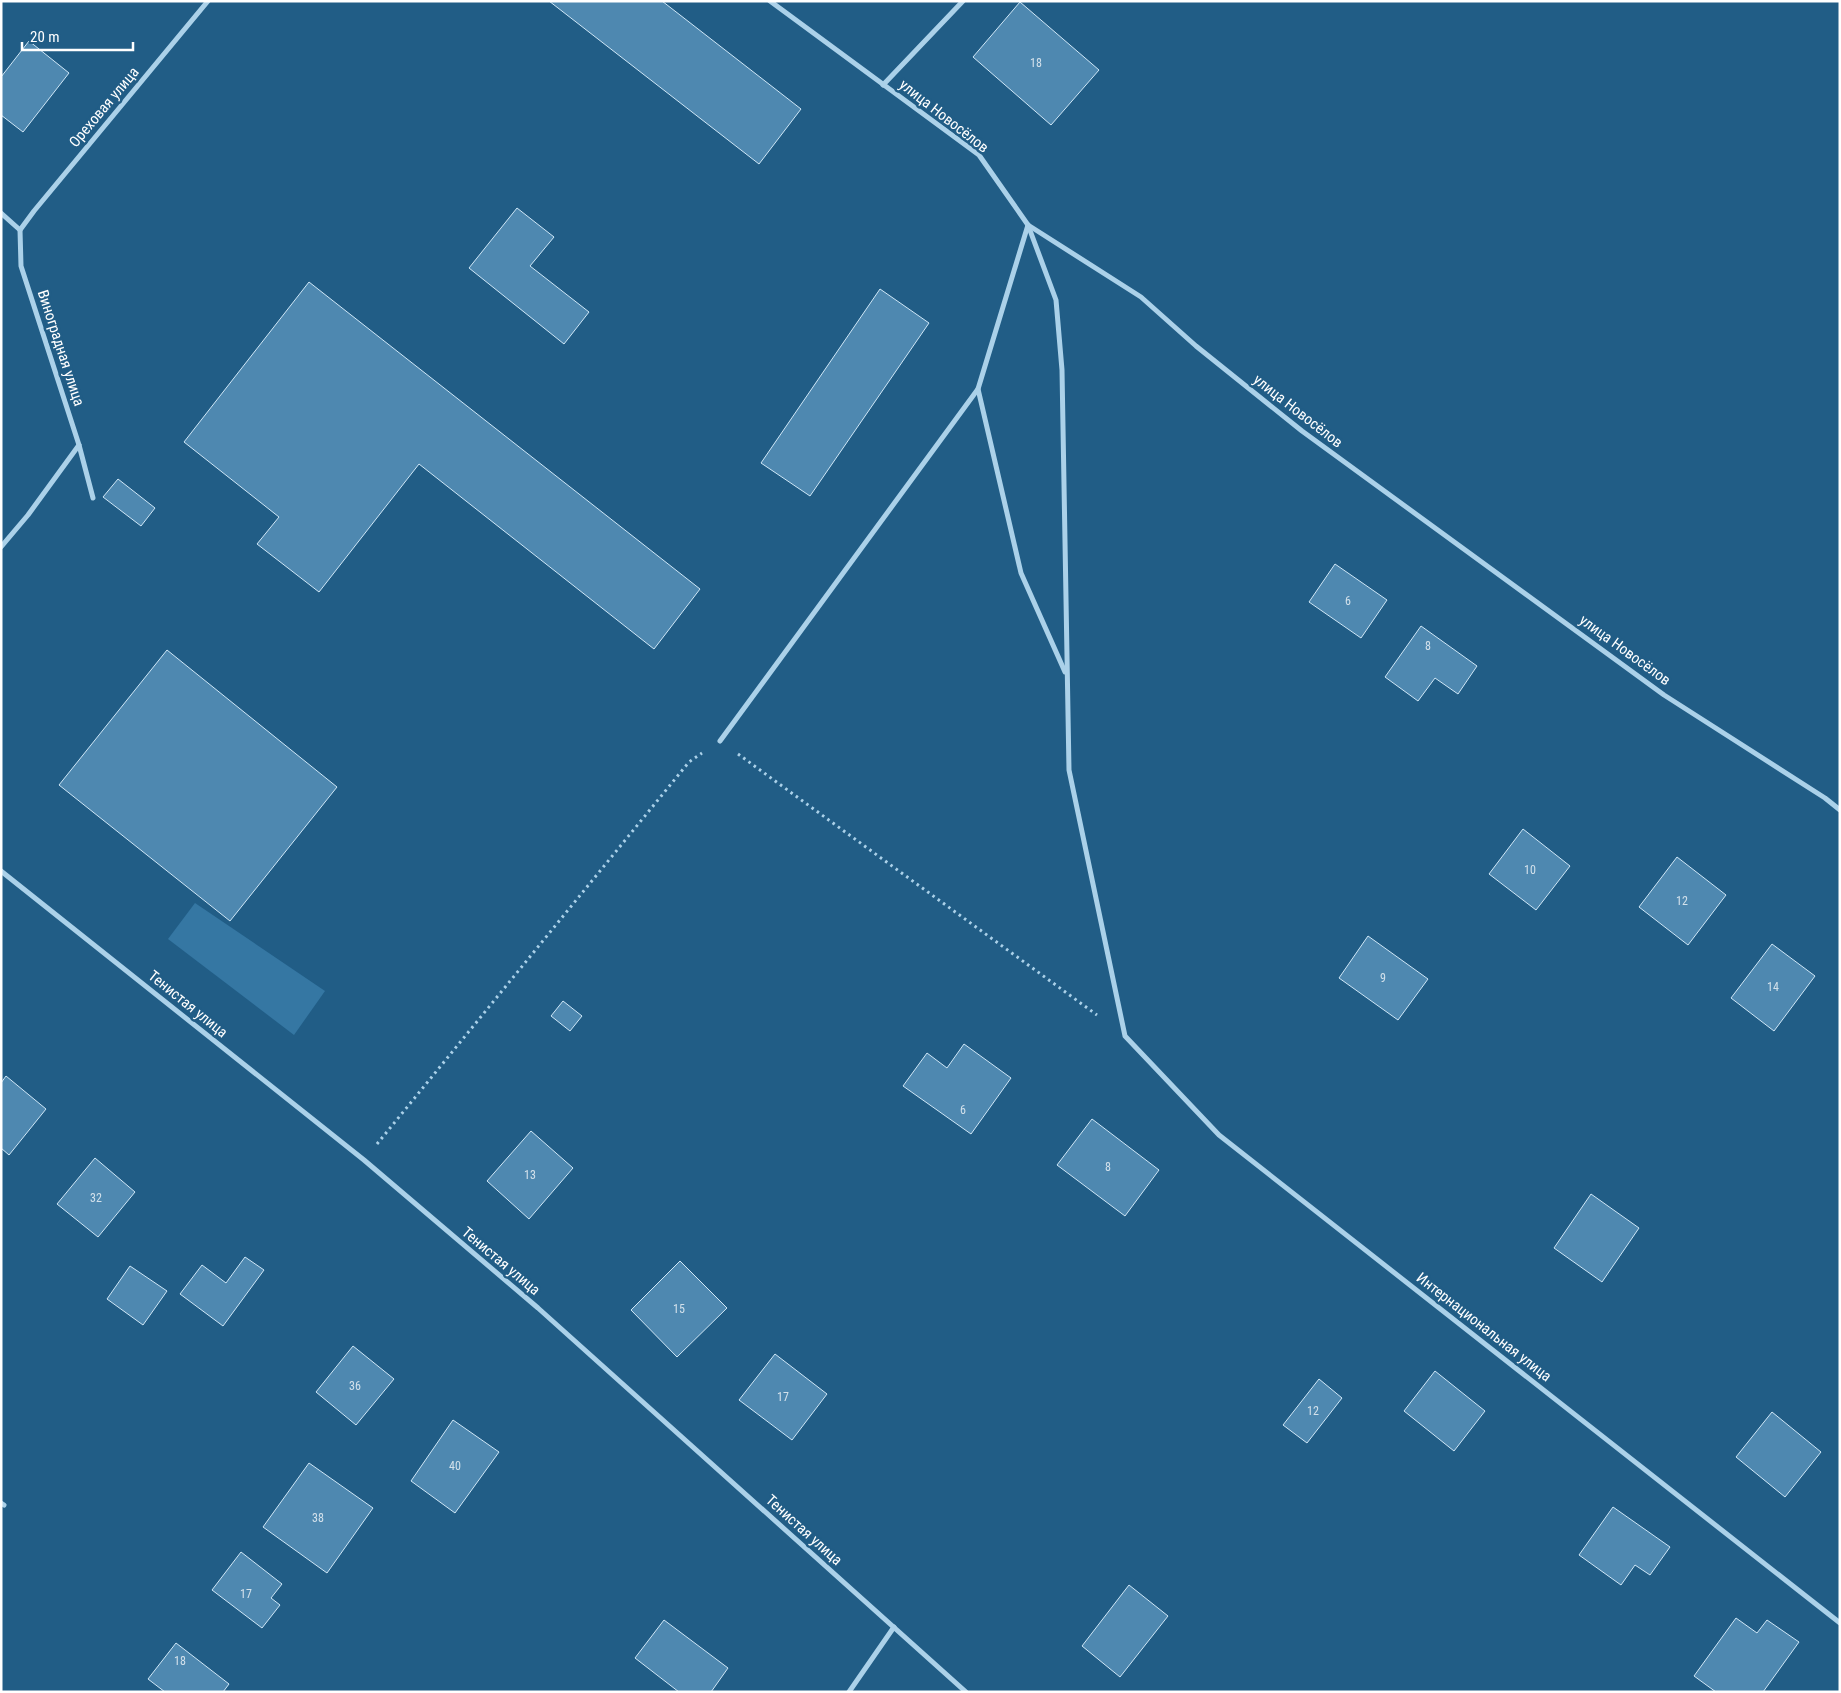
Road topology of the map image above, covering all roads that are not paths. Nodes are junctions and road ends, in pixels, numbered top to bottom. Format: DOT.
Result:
graph roads {
  1 [pos="208,1"];
  2 [pos="770,1"];
  3 [pos="963,1"];
  4 [pos="883,85"];
  5 [pos="1,213"];
  6 [pos="1028,225"];
  7 [pos="20,230"];
  8 [pos="978,389"];
  9 [pos="79,445"];
  10 [pos="93,498"];
  11 [pos="1,547"];
  12 [pos="1067,676"];
  13 [pos="720,741"];
  14 [pos="1840,810"];
  15 [pos="1,871"];
  16 [pos="1840,1623"];
  17 [pos="894,1627"];
  18 [pos="849,1692"];
  19 [pos="966,1692"];
  1 -- 7 [label="street, Ореховая улица"];
  2 -- 4 [label="street, улица Новосёлов"];
  3 -- 4 [label="street"];
  4 -- 6 [label="street, улица Новосёлов"];
  5 -- 7 [label="street"];
  6 -- 8 [label="street"];
  6 -- 12 [label="street"];
  6 -- 14 [label="street, улица Новосёлов"];
  7 -- 9 [label="street, Виноградная улица"];
  8 -- 12 [label="street"];
  8 -- 13 [label="street"];
  9 -- 10 [label="street, Виноградная улица"];
  9 -- 11 [label="street"];
  12 -- 16 [label="street, Интернациональная улица"];
  15 -- 17 [label="street, Тенистая улица"];
  17 -- 18 [label="street"];
  17 -- 19 [label="street, Тенистая улица"];
}
